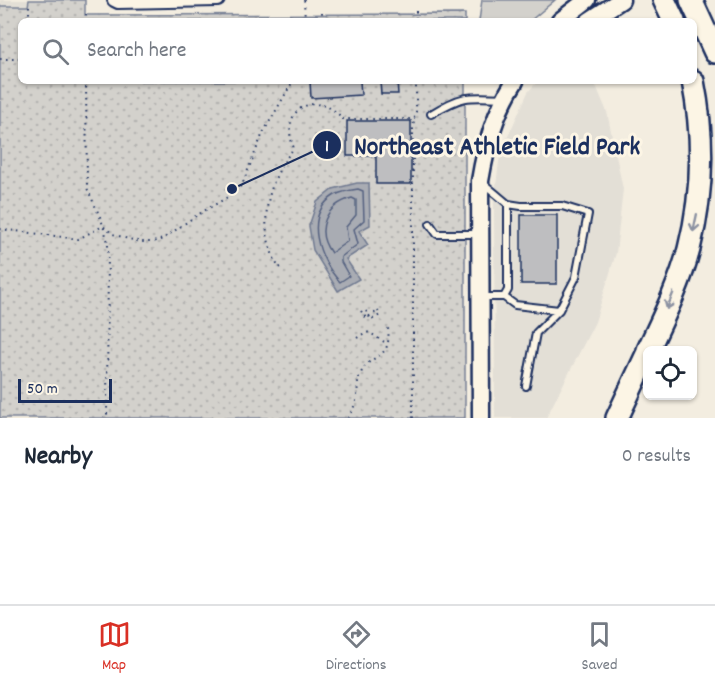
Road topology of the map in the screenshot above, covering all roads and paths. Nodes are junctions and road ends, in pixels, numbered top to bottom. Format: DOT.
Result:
graph roads {
  1 [pos="114,0"];
  2 [pos="198,0"];
  3 [pos="218,0"];
  4 [pos="304,0"];
  5 [pos="587,0"];
  6 [pos="621,0"];
  7 [pos="664,0"];
  8 [pos="691,0"];
  9 [pos="28,6"];
  10 [pos="416,11"];
  11 [pos="322,12"];
  12 [pos="86,14"];
  13 [pos="29,18"];
  14 [pos="86,18"];
  15 [pos="305,18"];
  16 [pos="322,18"];
  17 [pos="416,18"];
  18 [pos="563,18"];
  19 [pos="594,18"];
  20 [pos="673,18"];
  21 [pos="715,52"];
  22 [pos="0,59"];
  23 [pos="18,59"];
  24 [pos="86,84"];
  25 [pos="291,84"];
  26 [pos="416,84"];
  27 [pos="513,84"];
  28 [pos="693,84"];
  29 [pos="504,98"];
  30 [pos="431,114"];
  31 [pos="415,119"];
  32 [pos="480,181"];
  33 [pos="508,204"];
  34 [pos="430,224"];
  35 [pos="103,226"];
  36 [pos="0,229"];
  37 [pos="481,234"];
  38 [pos="281,267"];
  39 [pos="481,297"];
  40 [pos="504,297"];
  41 [pos="559,310"];
  42 [pos="364,311"];
  43 [pos="378,311"];
  44 [pos="388,328"];
  45 [pos="357,338"];
  46 [pos="388,343"];
  47 [pos="651,346"];
  48 [pos="643,363"];
  49 [pos="526,386"];
  50 [pos="107,418"];
  51 [pos="348,418"];
  52 [pos="413,418"];
  53 [pos="481,418"];
  54 [pos="617,418"];
  1 -- 2 [label="street"];
  2 -- 3 [label="street"];
  4 -- 15 [label="path"];
  5 -- 18 [label="street"];
  6 -- 19 [label="street"];
  7 -- 20 [label="highway"];
  8 -- 21 [label="highway"];
  9 -- 13 [label="path"];
  10 -- 17 [label="path"];
  11 -- 16 [label="path"];
  12 -- 14 [label="path"];
  22 -- 23 [label="path"];
  24 -- 35 [label="path"];
  25 -- 35 [label="path"];
  26 -- 31 [label="path"];
  27 -- 29 [label="street"];
  28 -- 47 [label="highway, one-way"];
  29 -- 30 [label="lane"];
  29 -- 32 [label="street"];
  31 -- 38 [label="path"];
  31 -- 52 [label="path"];
  32 -- 33 [label="lane"];
  32 -- 37 [label="street"];
  33 -- 40 [label="lane"];
  33 -- 41 [label="lane"];
  34 -- 37 [label="lane"];
  35 -- 36 [label="path"];
  35 -- 50 [label="path"];
  37 -- 39 [label="street"];
  39 -- 40 [label="lane"];
  39 -- 53 [label="street"];
  40 -- 41 [label="lane"];
  41 -- 49 [label="lane"];
  42 -- 43 [label="path, bridge"];
  44 -- 46 [label="path"];
  45 -- 46 [label="path"];
  46 -- 51 [label="path"];
  48 -- 54 [label="highway"];
}
